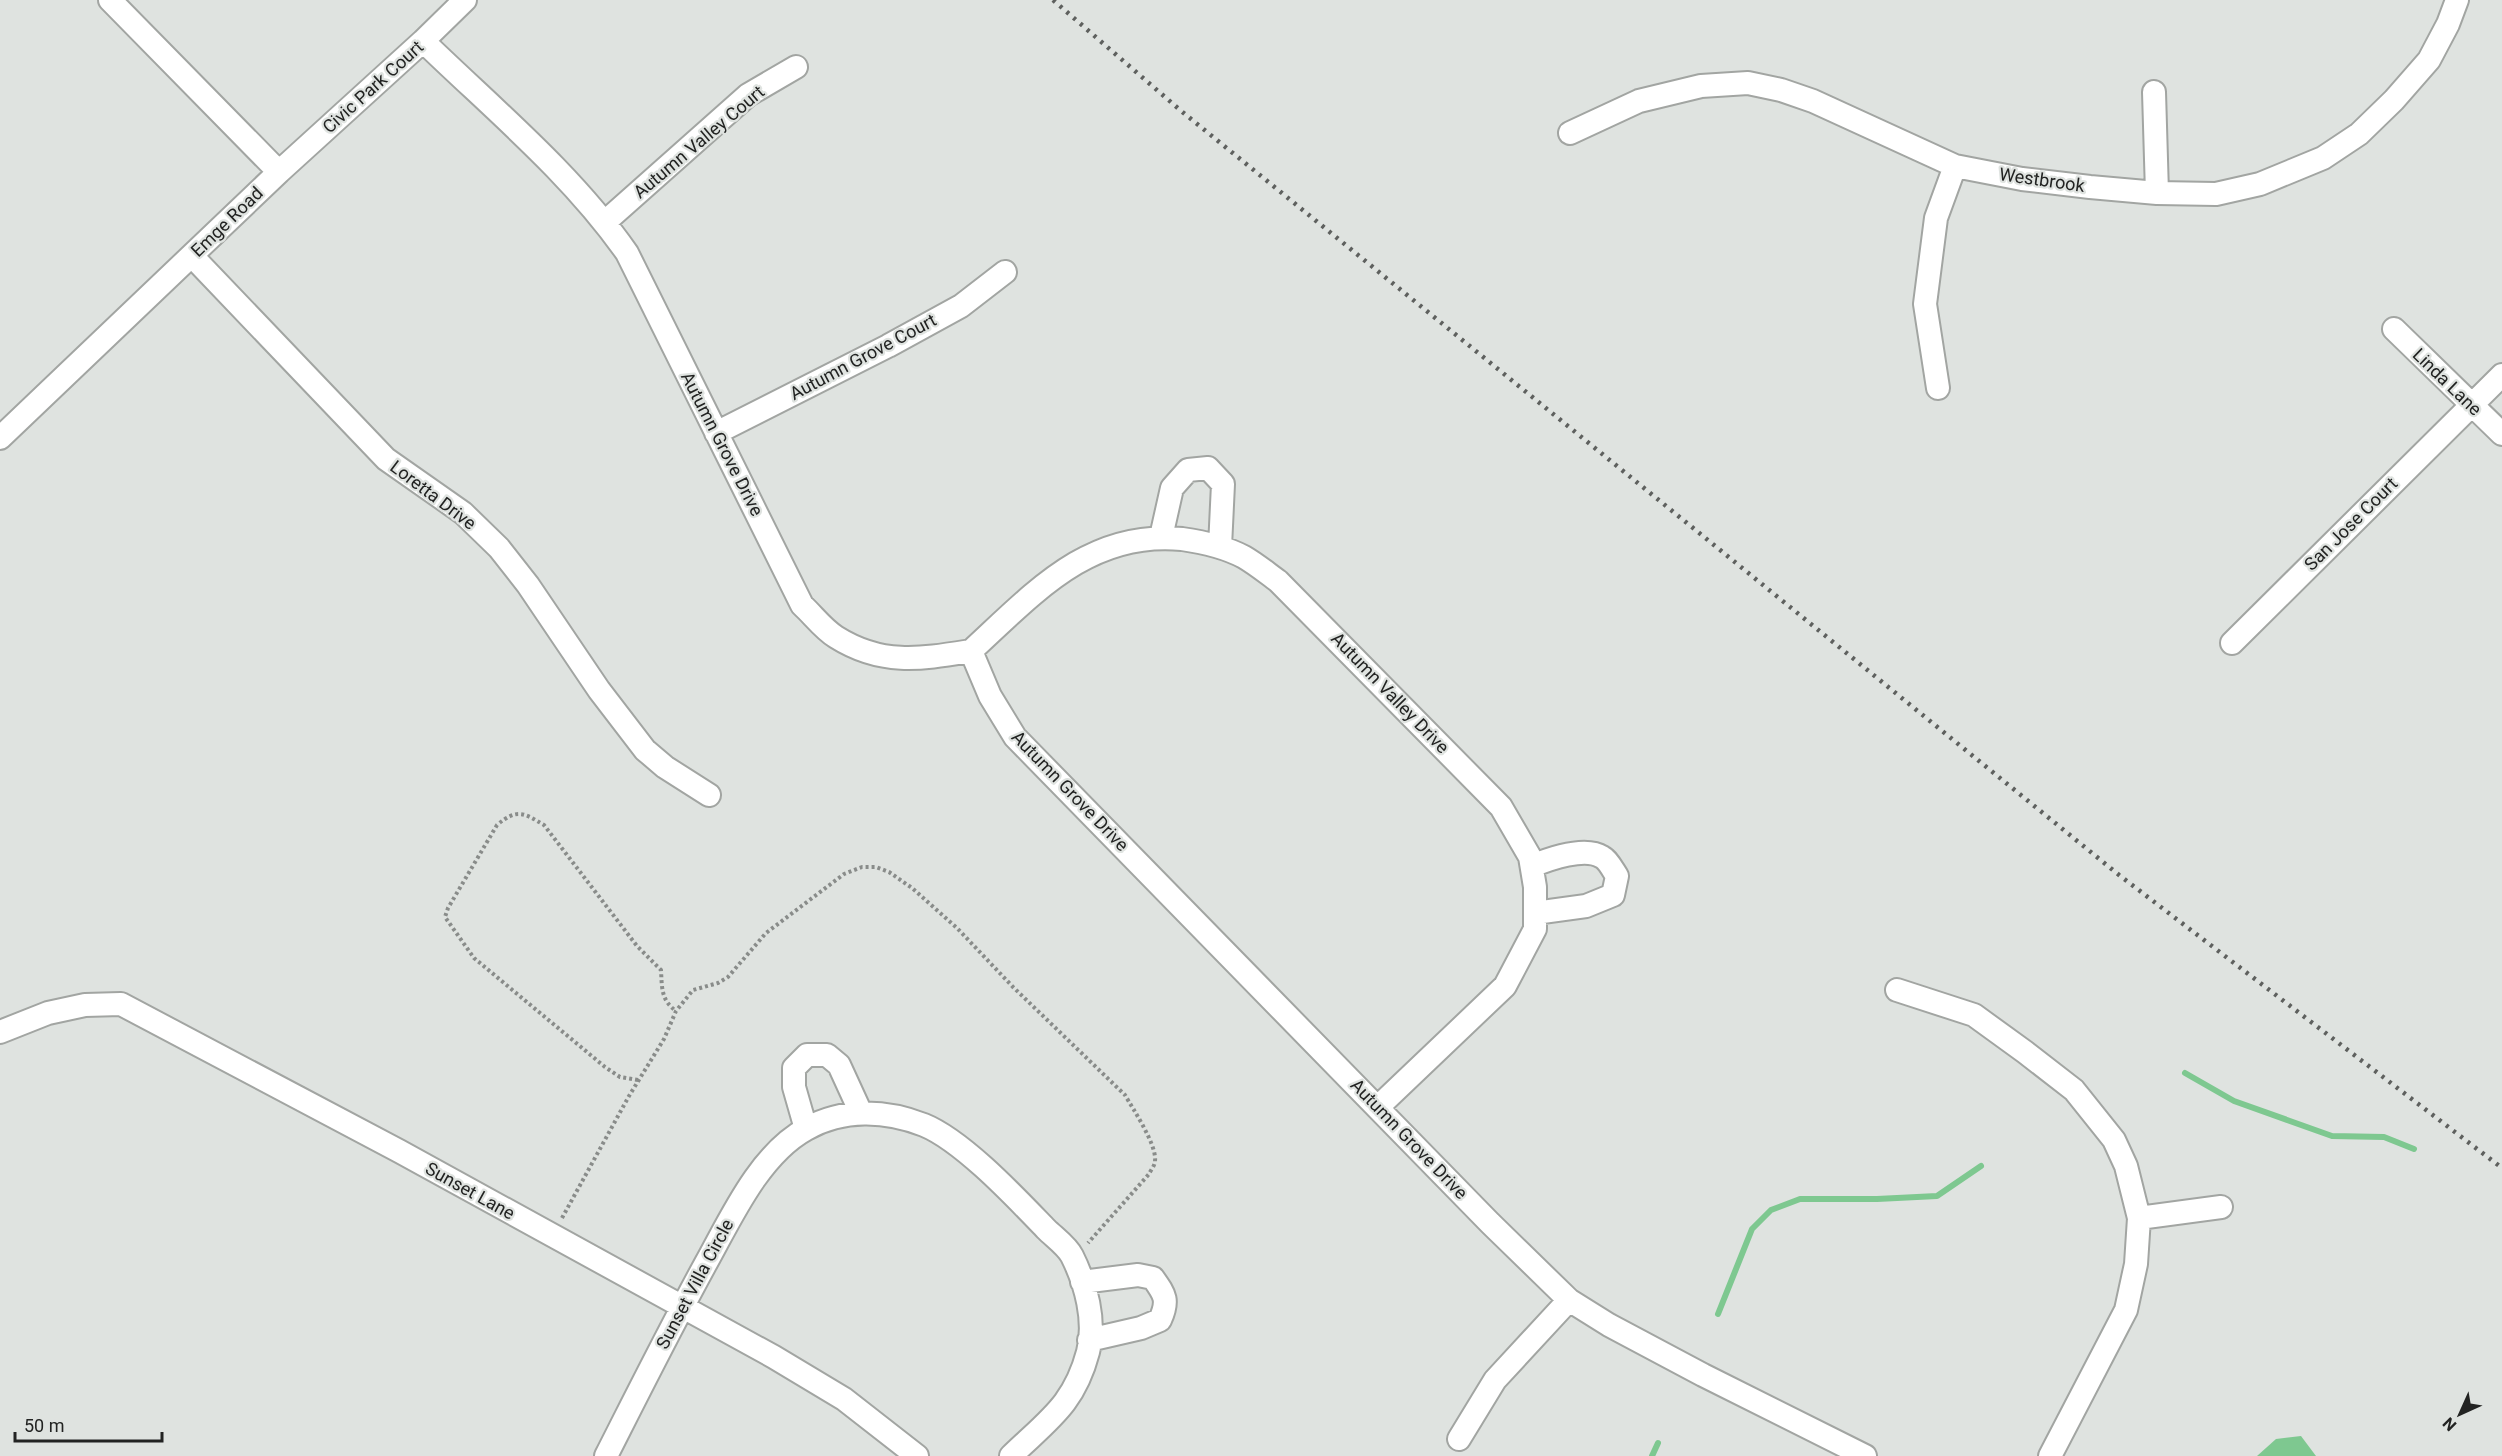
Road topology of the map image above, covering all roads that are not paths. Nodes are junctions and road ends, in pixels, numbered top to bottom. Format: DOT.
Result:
graph roads {
  1 [pos="110,0"];
  2 [pos="465,0"];
  3 [pos="2457,0"];
  4 [pos="423,41"];
  5 [pos="796,66"];
  6 [pos="2154,92"];
  7 [pos="1570,133"];
  8 [pos="1955,166"];
  9 [pos="279,172"];
  10 [pos="2157,193"];
  11 [pos="605,222"];
  12 [pos="192,256"];
  13 [pos="1005,272"];
  14 [pos="2394,329"];
  15 [pos="2502,375"];
  16 [pos="1938,388"];
  17 [pos="2470,405"];
  18 [pos="716,433"];
  19 [pos="2502,434"];
  20 [pos="0,438"];
  21 [pos="1161,537"];
  22 [pos="1220,547"];
  23 [pos="2232,642"];
  24 [pos="971,651"];
  25 [pos="709,795"];
  26 [pos="1532,866"];
  27 [pos="1535,914"];
  28 [pos="1897,990"];
  29 [pos="0,1032"];
  30 [pos="1378,1107"];
  31 [pos="861,1113"];
  32 [pos="806,1129"];
  33 [pos="2221,1207"];
  34 [pos="2139,1218"];
  35 [pos="1082,1282"];
  36 [pos="1569,1300"];
  37 [pos="682,1307"];
  38 [pos="1089,1340"];
  39 [pos="1459,1439"];
  40 [pos="606,1456"];
  41 [pos="917,1456"];
  42 [pos="1011,1456"];
  43 [pos="1865,1456"];
  44 [pos="2050,1456"];
  1 -- 9 [label="street, Emge Road"];
  2 -- 4 [label="street, Civic Park Court"];
  3 -- 10 [label="street, Westbrook"];
  4 -- 9 [label="street, Civic Park Court"];
  4 -- 11 [label="street, Autumn Grove Drive"];
  5 -- 11 [label="street, Autumn Valley Court"];
  6 -- 10 [label="street"];
  7 -- 8 [label="street, Westbrook"];
  8 -- 10 [label="street, Westbrook"];
  8 -- 16 [label="street"];
  9 -- 12 [label="street, Emge Road"];
  11 -- 18 [label="street, Autumn Grove Drive"];
  12 -- 20 [label="street, Emge Road"];
  12 -- 25 [label="street, Loretta Drive"];
  13 -- 18 [label="street, Autumn Grove Court"];
  14 -- 17 [label="street, Linda Lane"];
  15 -- 17 [label="street, San Jose Court"];
  17 -- 19 [label="street, Linda Lane"];
  17 -- 23 [label="street, San Jose Court"];
  18 -- 24 [label="street, Autumn Grove Drive"];
  21 -- 22 [label="street, Autumn Valley Drive"];
  21 -- 22 [label="street"];
  21 -- 24 [label="street, Autumn Valley Drive"];
  22 -- 26 [label="street, Autumn Valley Drive"];
  24 -- 30 [label="street, Autumn Grove Drive"];
  26 -- 27 [label="street, Autumn Valley Drive"];
  26 -- 27 [label="street"];
  27 -- 30 [label="street, Autumn Valley Drive"];
  28 -- 34 [label="street"];
  29 -- 37 [label="street, Sunset Lane"];
  30 -- 36 [label="street, Autumn Grove Drive"];
  31 -- 32 [label="street, Sunset Villa Circle"];
  31 -- 32 [label="street"];
  31 -- 35 [label="street, Sunset Villa Circle"];
  32 -- 37 [label="street, Sunset Villa Circle"];
  33 -- 34 [label="street"];
  34 -- 44 [label="street"];
  35 -- 38 [label="street, Sunset Villa Circle"];
  35 -- 38 [label="street"];
  36 -- 39 [label="street"];
  36 -- 43 [label="street, Autumn Grove Drive"];
  37 -- 40 [label="street, Sunset Villa Circle"];
  37 -- 41 [label="street, Sunset Lane"];
  38 -- 42 [label="street, Sunset Villa Circle"];
}
